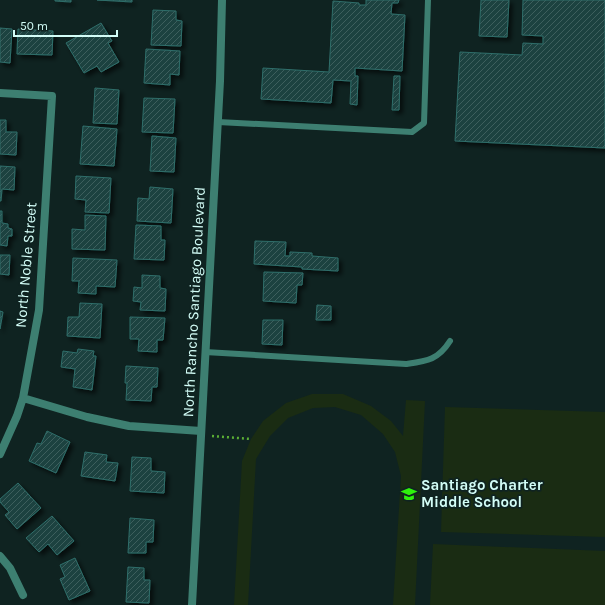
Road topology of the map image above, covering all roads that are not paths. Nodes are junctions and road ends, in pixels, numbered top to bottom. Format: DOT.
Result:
graph roads {
  1 [pos="222,0"];
  2 [pos="428,0"];
  3 [pos="0,92"];
  4 [pos="218,122"];
  5 [pos="450,341"];
  6 [pos="205,352"];
  7 [pos="23,398"];
  8 [pos="201,433"];
  9 [pos="0,454"];
  10 [pos="0,556"];
  11 [pos="23,595"];
  12 [pos="192,605"];
  1 -- 4 [label="street, North Rancho Santiago Boulevard"];
  2 -- 4 [label="lane"];
  3 -- 7 [label="street, North Noble Street"];
  4 -- 6 [label="street, North Rancho Santiago Boulevard"];
  5 -- 6 [label="lane"];
  6 -- 8 [label="street, North Rancho Santiago Boulevard"];
  7 -- 8 [label="street"];
  7 -- 9 [label="street, North Noble Street"];
  8 -- 12 [label="street, North Rancho Santiago Boulevard"];
  10 -- 11 [label="street"];
}
